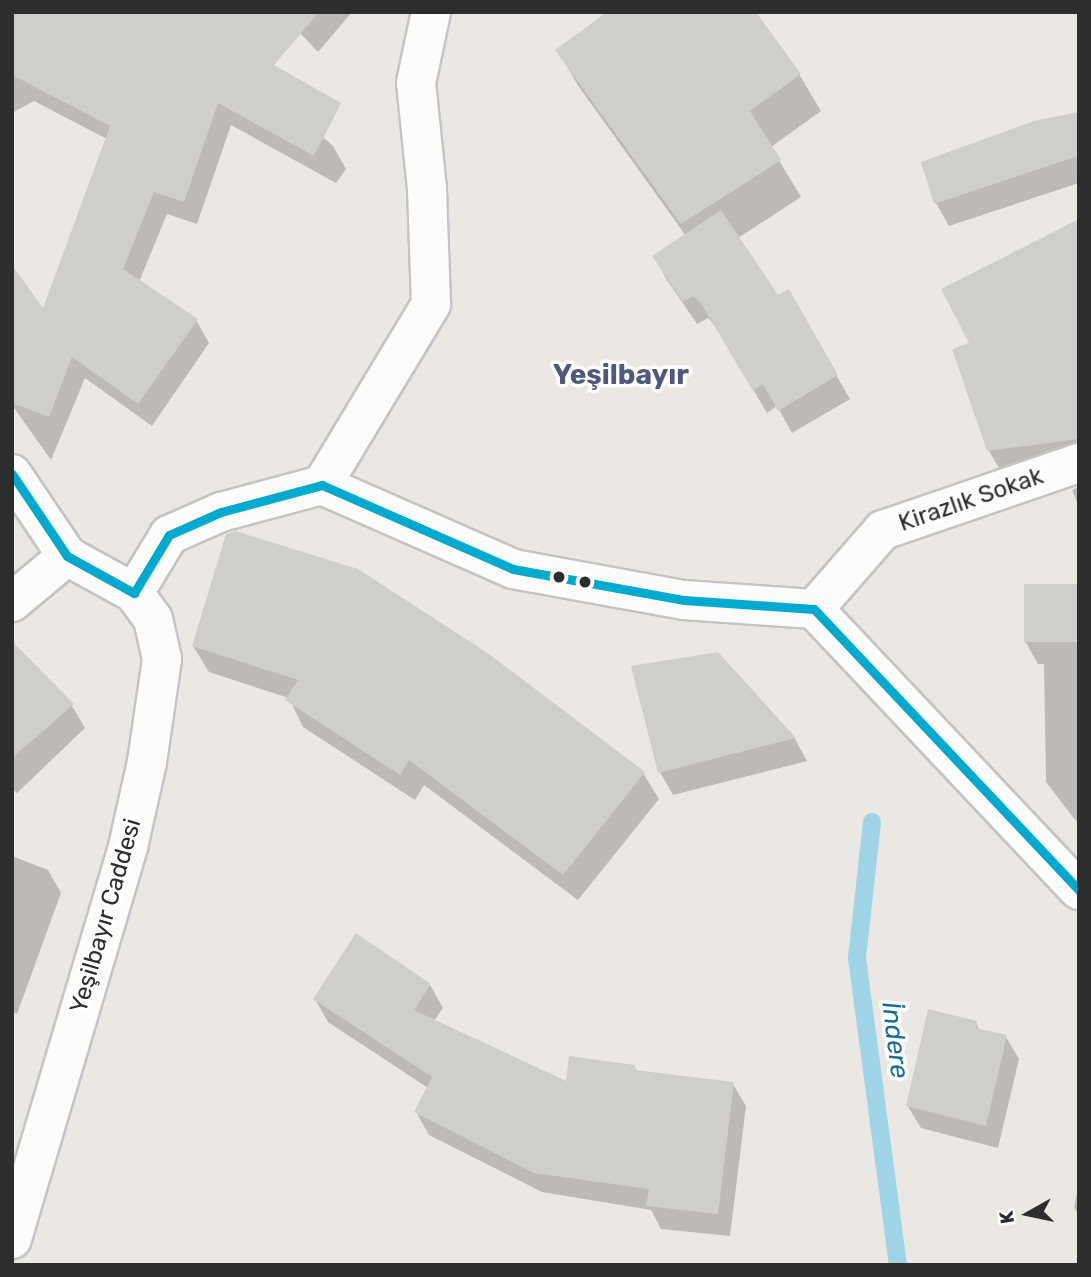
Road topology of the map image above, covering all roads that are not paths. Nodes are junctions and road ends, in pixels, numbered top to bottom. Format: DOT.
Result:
graph roads {
  1 [pos="431,12"];
  2 [pos="1079,463"];
  3 [pos="12,474"];
  4 [pos="322,485"];
  5 [pos="67,556"];
  6 [pos="134,593"];
  7 [pos="12,602"];
  8 [pos="814,610"];
  9 [pos="1079,890"];
  10 [pos="12,1239"];
  1 -- 4 [label="street"];
  2 -- 8 [label="street, Kirazlık Sokak"];
  3 -- 5 [label="street"];
  4 -- 6 [label="street"];
  4 -- 8 [label="street"];
  5 -- 6 [label="street"];
  5 -- 7 [label="street"];
  6 -- 10 [label="street, Yeşilbayır Caddesi"];
  8 -- 9 [label="street"];
}
